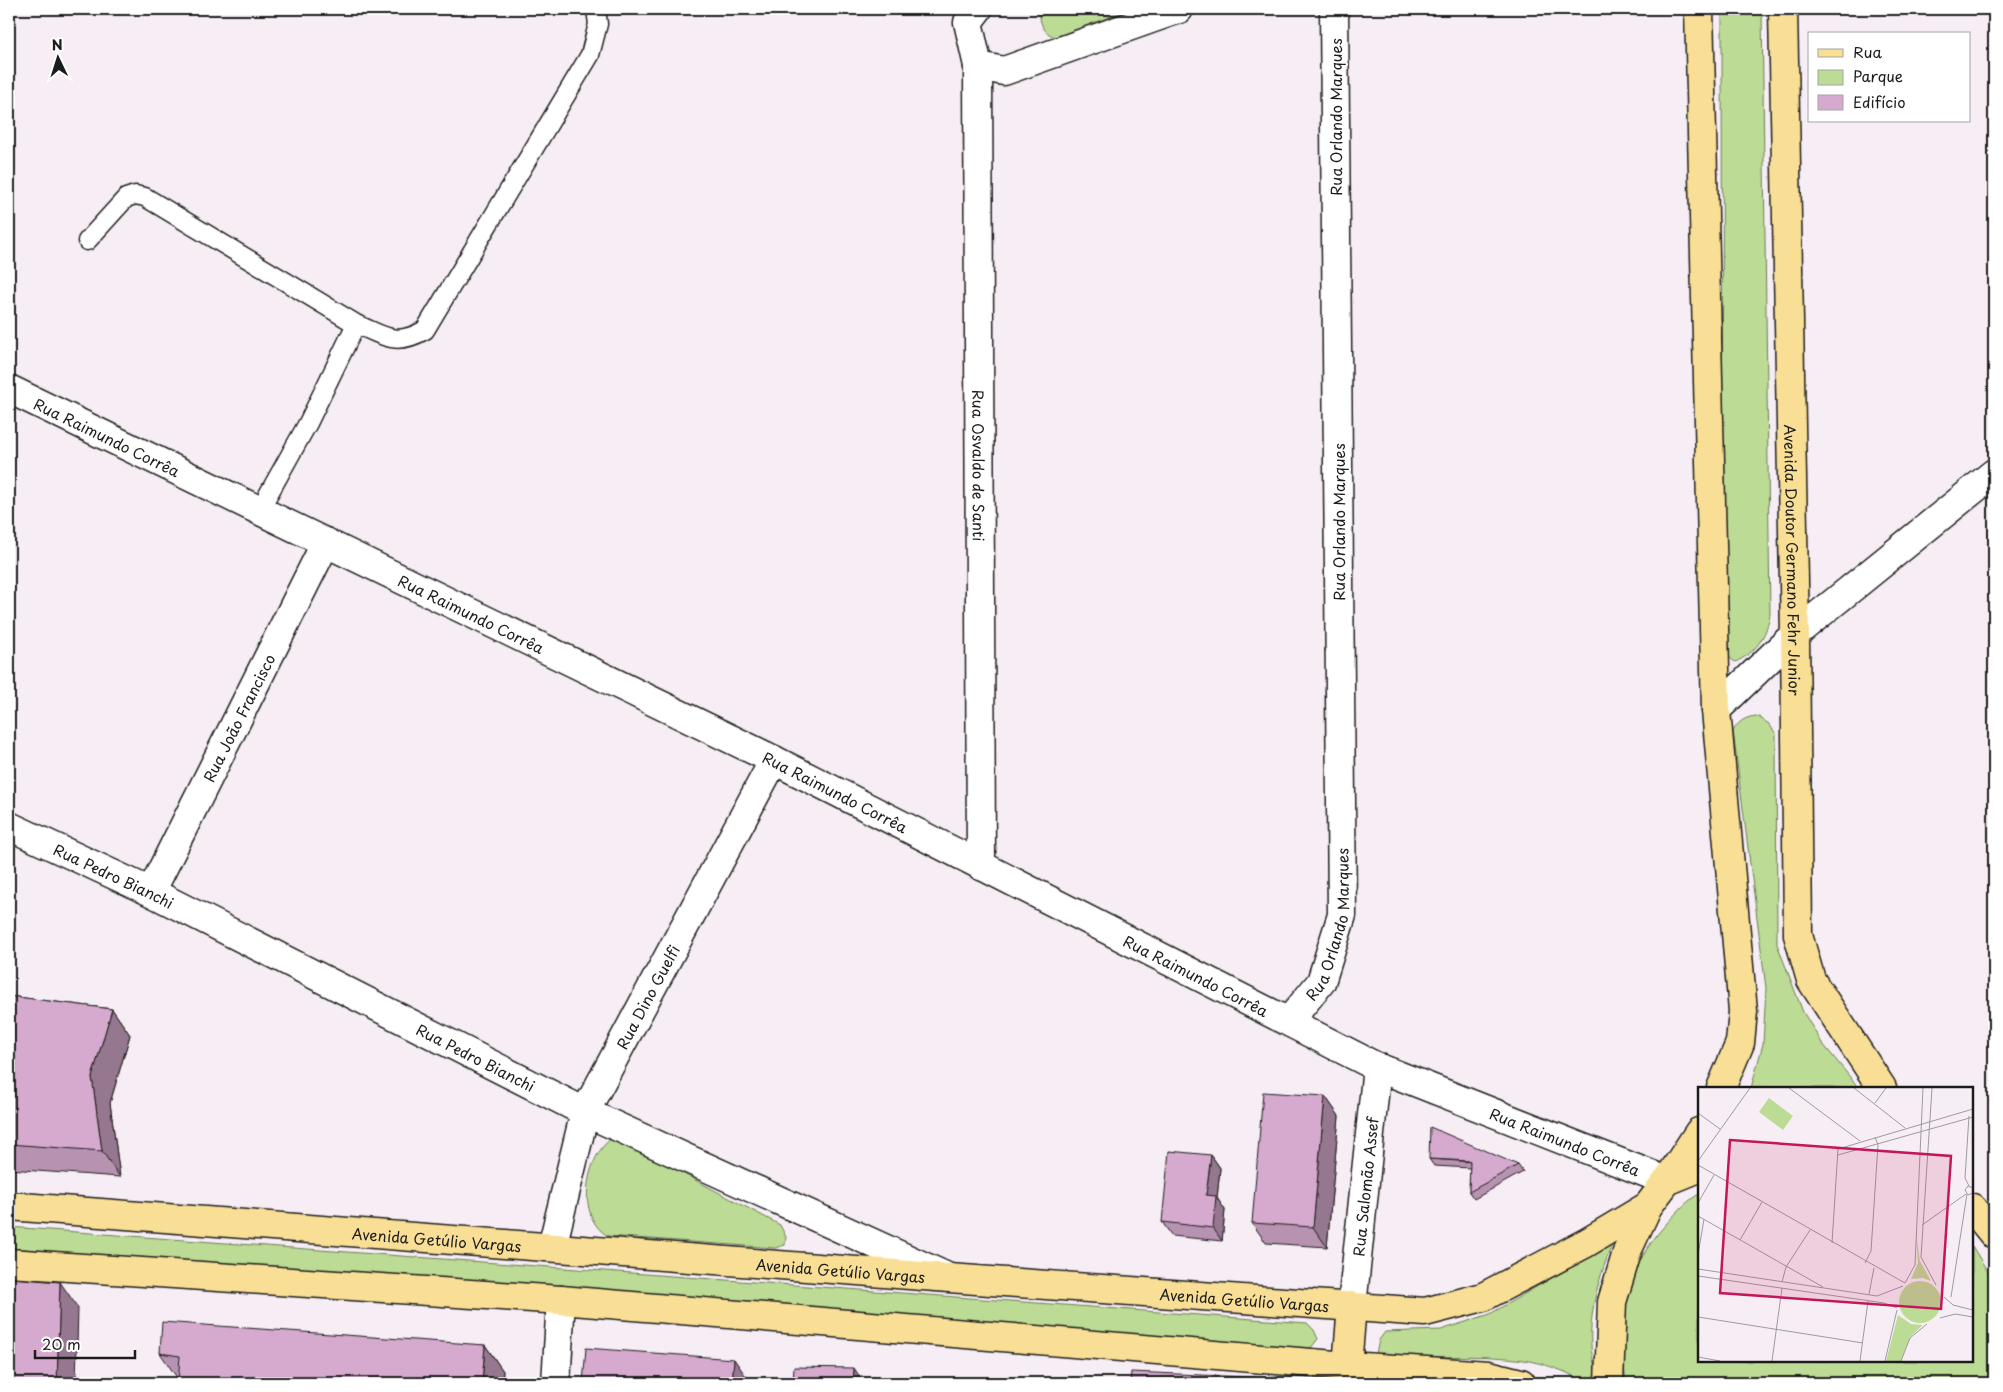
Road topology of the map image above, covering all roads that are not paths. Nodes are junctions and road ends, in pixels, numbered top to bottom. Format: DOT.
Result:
graph roads {
  1 [pos="596,9"];
  2 [pos="978,9"];
  3 [pos="1179,9"];
  4 [pos="1334,9"];
  5 [pos="1699,9"];
  6 [pos="1783,9"];
  7 [pos="978,66"];
  8 [pos="87,241"];
  9 [pos="356,324"];
  10 [pos="9,389"];
  11 [pos="1994,473"];
  12 [pos="259,511"];
  13 [pos="326,542"];
  14 [pos="1795,634"];
  15 [pos="1716,710"];
  16 [pos="774,760"];
  17 [pos="9,826"];
  18 [pos="981,866"];
  19 [pos="151,892"];
  20 [pos="1289,1021"];
  21 [pos="1377,1067"];
  22 [pos="1721,1087"];
  23 [pos="1881,1087"];
  24 [pos="585,1112"];
  25 [pos="1698,1134"];
  26 [pos="1698,1168"];
  27 [pos="1667,1181"];
  28 [pos="9,1206"];
  29 [pos="1648,1206"];
  30 [pos="1973,1209"];
  31 [pos="1994,1235"];
  32 [pos="552,1247"];
  33 [pos="9,1263"];
  34 [pos="949,1278"];
  35 [pos="561,1300"];
  36 [pos="1352,1306"];
  37 [pos="1347,1374"];
  38 [pos="556,1383"];
  39 [pos="1521,1383"];
  40 [pos="1609,1383"];
  1 -- 9 [label="lane"];
  2 -- 7 [label="street, Rua Osvaldo de Santi"];
  3 -- 7 [label="street"];
  4 -- 20 [label="street, Rua Orlando Marques"];
  5 -- 15 [label="main road"];
  6 -- 14 [label="main road, Avenida Doutor Germano Fehr Junior"];
  7 -- 18 [label="street, Rua Osvaldo de Santi"];
  8 -- 9 [label="lane"];
  9 -- 12 [label="lane"];
  10 -- 12 [label="street, Rua Raimundo Corrêa"];
  11 -- 14 [label="street"];
  12 -- 13 [label="street, Rua Raimundo Corrêa"];
  13 -- 16 [label="street, Rua Raimundo Corrêa"];
  13 -- 19 [label="street, Rua João Francisco"];
  14 -- 15 [label="street"];
  14 -- 23 [label="main road, Avenida Doutor Germano Fehr Junior"];
  15 -- 22 [label="main road"];
  16 -- 18 [label="street, Rua Raimundo Corrêa"];
  16 -- 24 [label="street, Rua Dino Guelfi"];
  17 -- 19 [label="street, Rua Pedro Bianchi"];
  18 -- 20 [label="street, Rua Raimundo Corrêa"];
  19 -- 24 [label="street, Rua Pedro Bianchi"];
  20 -- 21 [label="street, Rua Raimundo Corrêa"];
  21 -- 27 [label="street, Rua Raimundo Corrêa"];
  21 -- 36 [label="street, Rua Salomão Assef"];
  24 -- 32 [label="street, Rua Dino Guelfi"];
  24 -- 34 [label="street, Rua Pedro Bianchi"];
  25 -- 27 [label="main road"];
  26 -- 27 [label="main road"];
  27 -- 29 [label="main road"];
  28 -- 32 [label="main road, Avenida Getúlio Vargas"];
  29 -- 36 [label="main road, Avenida Getúlio Vargas"];
  29 -- 40 [label="main road"];
  30 -- 31 [label="main road"];
  32 -- 34 [label="main road, Avenida Getúlio Vargas"];
  33 -- 35 [label="main road"];
  34 -- 36 [label="main road, Avenida Getúlio Vargas"];
  35 -- 37 [label="main road"];
  35 -- 38 [label="street"];
  36 -- 37 [label="main road"];
  37 -- 39 [label="main road"];
}
